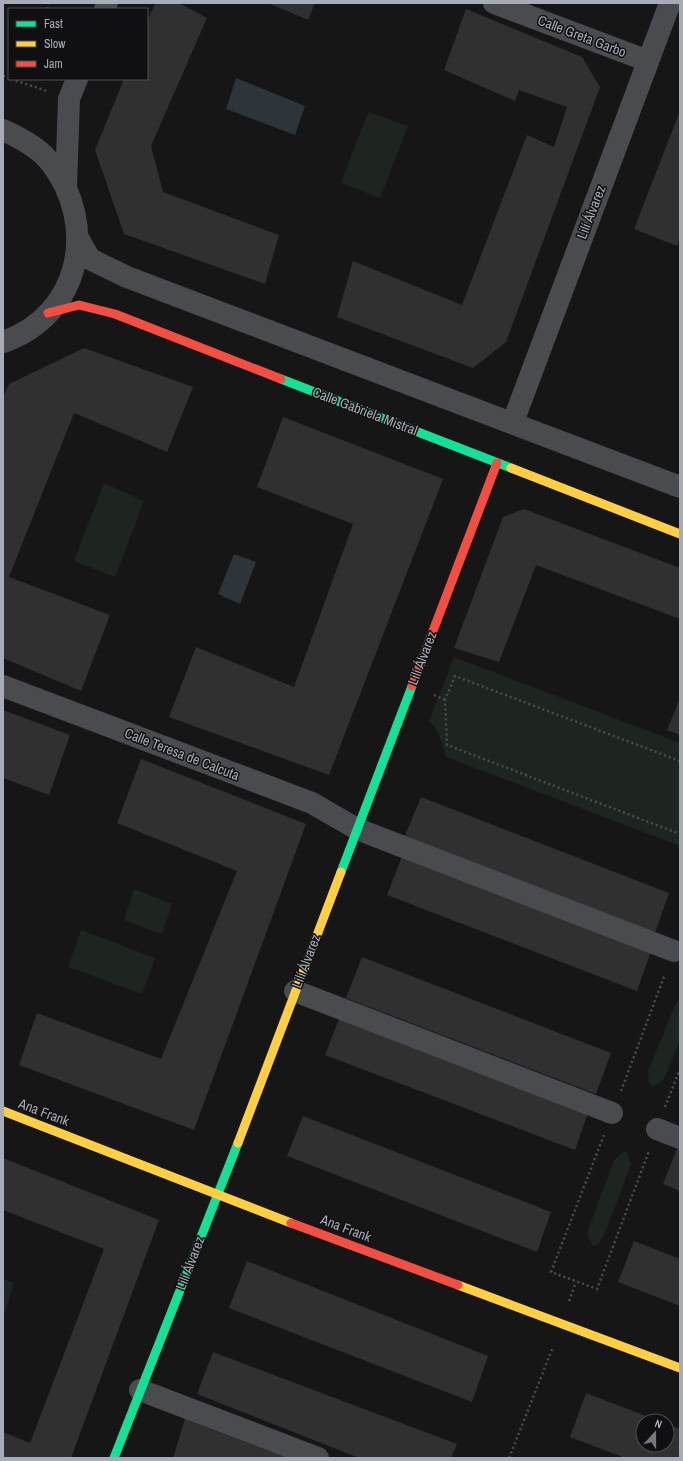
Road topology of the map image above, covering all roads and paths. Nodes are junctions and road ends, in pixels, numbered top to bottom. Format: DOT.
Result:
graph roads {
  1 [pos="494,3"];
  2 [pos="670,3"];
  3 [pos="648,61"];
  4 [pos="19,80"];
  5 [pos="77,80"];
  6 [pos="69,99"];
  7 [pos="3,130"];
  8 [pos="66,186"];
  9 [pos="78,238"];
  10 [pos="48,313"];
  11 [pos="8,341"];
  12 [pos="513,422"];
  13 [pos="497,463"];
  14 [pos="680,487"];
  15 [pos="680,534"];
  16 [pos="3,686"];
  17 [pos="680,761"];
  18 [pos="357,829"];
  19 [pos="680,834"];
  20 [pos="674,951"];
  21 [pos="295,991"];
  22 [pos="680,1069"];
  23 [pos="3,1111"];
  24 [pos="612,1113"];
  25 [pos="657,1129"];
  26 [pos="680,1138"];
  27 [pos="218,1193"];
  28 [pos="576,1282"];
  29 [pos="562,1324"];
  30 [pos="680,1368"];
  31 [pos="140,1390"];
  32 [pos="114,1458"];
  33 [pos="318,1458"];
  34 [pos="509,1458"];
  1 -- 3 [label="street, Calle Greta Garbo"];
  2 -- 3 [label="street, Lilí Álvarez"];
  3 -- 12 [label="street, Lilí Álvarez"];
  4 -- 6 [label="path"];
  5 -- 6 [label="street"];
  6 -- 8 [label="street"];
  7 -- 8 [label="street"];
  8 -- 9 [label="street"];
  9 -- 10 [label="street"];
  9 -- 12 [label="street"];
  10 -- 11 [label="street"];
  10 -- 13 [label="street, Calle Gabriela Mistral"];
  12 -- 14 [label="street"];
  13 -- 15 [label="street, Calle Gabriela Mistral"];
  13 -- 18 [label="street, Lilí Álvarez"];
  16 -- 18 [label="street, Calle Teresa de Calcuta"];
  17 -- 19 [label="path"];
  18 -- 20 [label="street, Calle Teresa de Calcuta"];
  18 -- 21 [label="street, Lilí Álvarez"];
  20 -- 24 [label="path"];
  21 -- 24 [label="street"];
  21 -- 27 [label="street, Lilí Álvarez"];
  22 -- 25 [label="path"];
  23 -- 27 [label="street, Ana Frank"];
  24 -- 28 [label="path"];
  25 -- 26 [label="street"];
  25 -- 28 [label="path"];
  27 -- 29 [label="street, Ana Frank"];
  27 -- 31 [label="street, Lilí Álvarez"];
  28 -- 29 [label="path"];
  29 -- 30 [label="street, Ana Frank"];
  29 -- 34 [label="path"];
  31 -- 32 [label="street, Lilí Álvarez"];
  31 -- 33 [label="street"];
}
